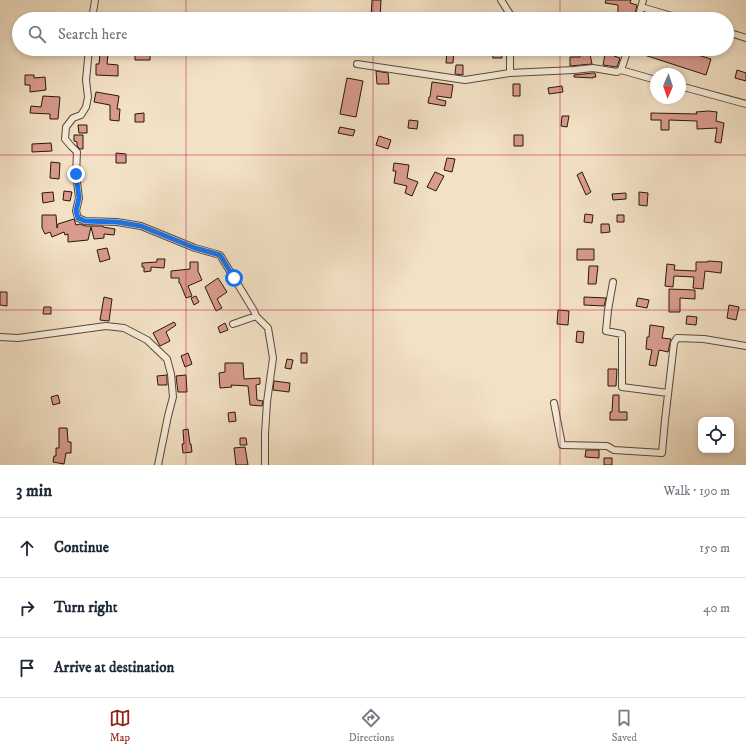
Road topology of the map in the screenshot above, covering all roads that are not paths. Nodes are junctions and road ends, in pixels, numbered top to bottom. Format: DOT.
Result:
graph roads {
  1 [pos="94,0"];
  2 [pos="501,0"];
  3 [pos="643,0"];
  4 [pos="641,7"];
  5 [pos="93,12"];
  6 [pos="509,12"];
  7 [pos="640,12"];
  8 [pos="658,12"];
  9 [pos="734,34"];
  10 [pos="746,38"];
  11 [pos="88,56"];
  12 [pos="510,56"];
  13 [pos="626,56"];
  14 [pos="357,64"];
  15 [pos="621,70"];
  16 [pos="510,73"];
  17 [pos="650,78"];
  18 [pos="686,88"];
  19 [pos="746,104"];
  20 [pos="613,282"];
  21 [pos="256,316"];
  22 [pos="233,324"];
  23 [pos="0,337"];
  24 [pos="746,346"];
  25 [pos="668,393"];
  26 [pos="554,403"];
  27 [pos="158,465"];
  28 [pos="265,465"];
  1 -- 5 [label="street"];
  2 -- 6 [label="street"];
  3 -- 4 [label="street"];
  4 -- 7 [label="street"];
  4 -- 8 [label="street"];
  9 -- 10 [label="street"];
  11 -- 21 [label="street"];
  12 -- 16 [label="street"];
  13 -- 15 [label="street"];
  14 -- 16 [label="street"];
  15 -- 16 [label="street"];
  15 -- 17 [label="street"];
  18 -- 19 [label="street"];
  20 -- 25 [label="street"];
  21 -- 22 [label="street"];
  21 -- 28 [label="street"];
  23 -- 27 [label="street"];
  24 -- 25 [label="street"];
  25 -- 26 [label="street"];
}
